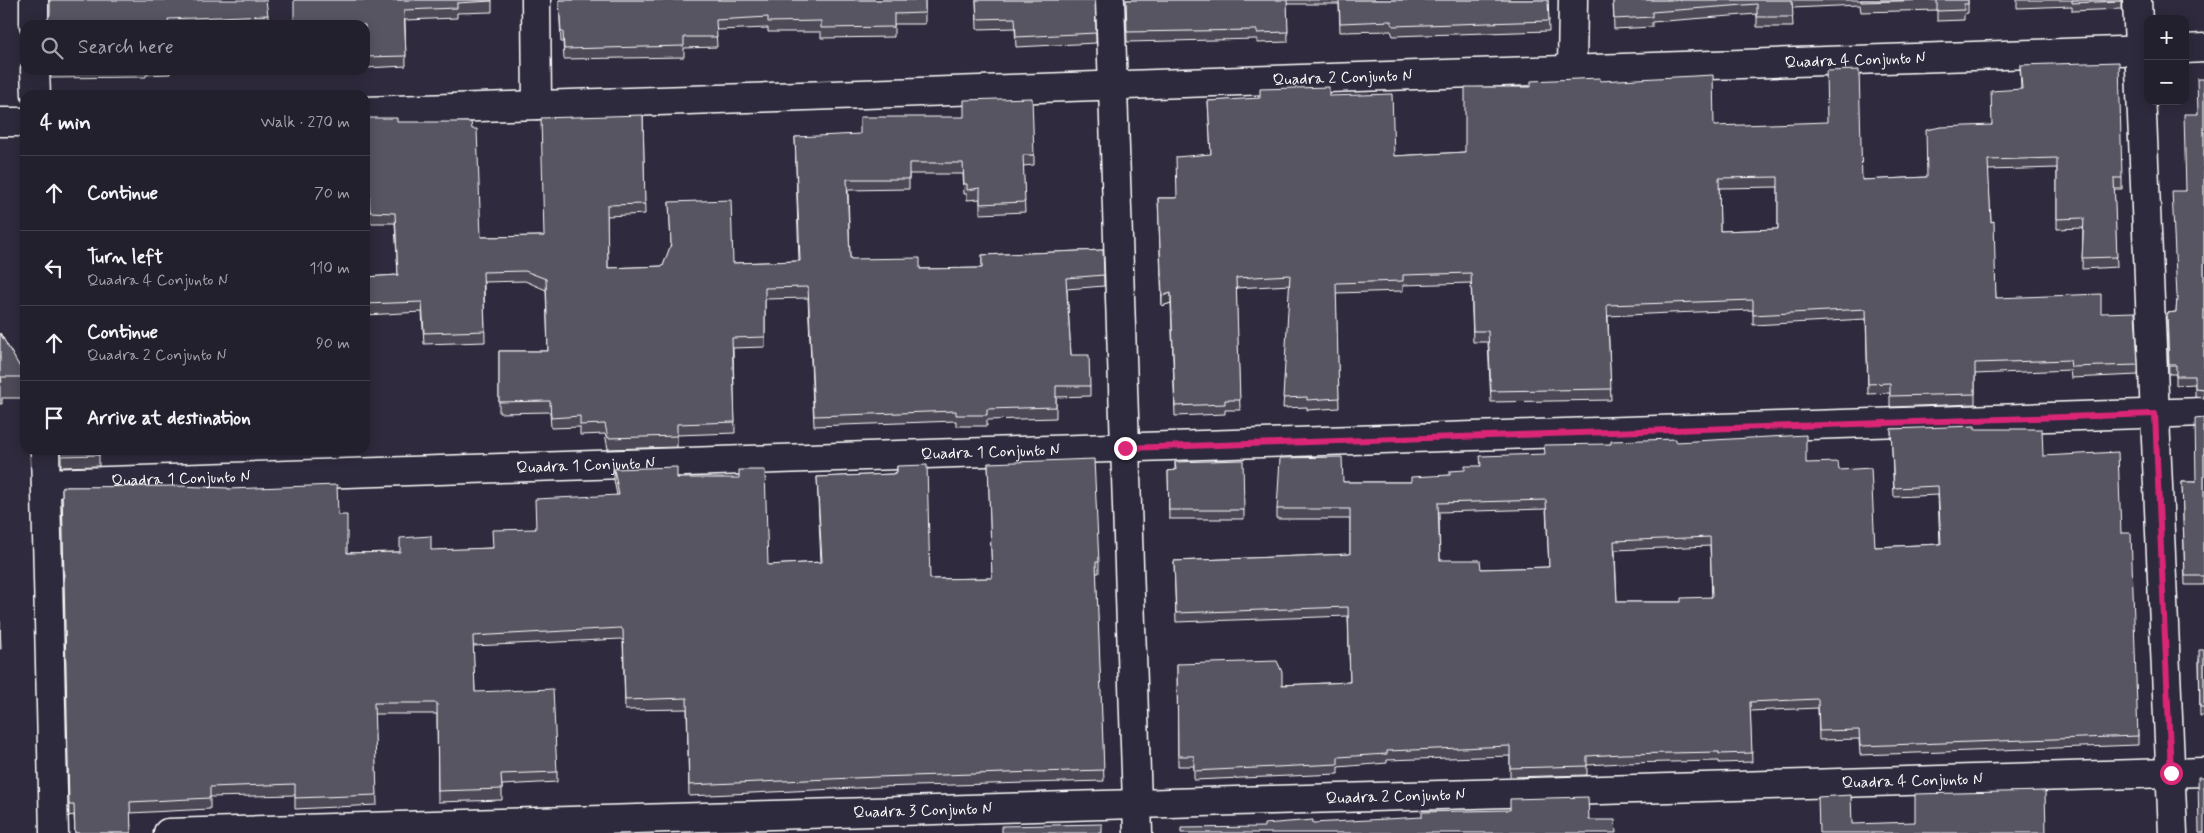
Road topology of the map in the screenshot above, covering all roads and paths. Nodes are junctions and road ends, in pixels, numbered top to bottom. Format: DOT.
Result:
graph roads {
  1 [pos="34,0"];
  2 [pos="536,0"];
  3 [pos="1110,0"];
  4 [pos="1573,0"];
  5 [pos="2137,0"];
  6 [pos="34,20"];
  7 [pos="2204,48"];
  8 [pos="2189,49"];
  9 [pos="2143,50"];
  10 [pos="1572,71"];
  11 [pos="35,75"];
  12 [pos="1113,86"];
  13 [pos="36,90"];
  14 [pos="537,105"];
  15 [pos="370,111"];
  16 [pos="0,122"];
  17 [pos="20,122"];
  18 [pos="2204,412"];
  19 [pos="2155,414"];
  20 [pos="1125,448"];
  21 [pos="45,455"];
  22 [pos="46,483"];
  23 [pos="2204,772"];
  24 [pos="2171,773"];
  25 [pos="1654,789"];
  26 [pos="1137,804"];
  27 [pos="54,833"];
  28 [pos="168,833"];
  29 [pos="1138,833"];
  30 [pos="2174,833"];
  1 -- 6 [label="street"];
  2 -- 14 [label="street"];
  3 -- 12 [label="street"];
  4 -- 10 [label="street"];
  5 -- 9 [label="street"];
  7 -- 8 [label="street"];
  9 -- 10 [label="street, Quadra 4 Conjunto N"];
  9 -- 19 [label="street"];
  10 -- 12 [label="street, Quadra 2 Conjunto N"];
  11 -- 13 [label="street"];
  12 -- 14 [label="street, Quadra 2 Conjunto N"];
  12 -- 20 [label="street"];
  14 -- 15 [label="street, Quadra 2 Conjunto N"];
  16 -- 17 [label="street"];
  18 -- 19 [label="street"];
  19 -- 20 [label="street"];
  19 -- 24 [label="street"];
  20 -- 22 [label="street, Quadra 1 Conjunto N"];
  20 -- 26 [label="street"];
  21 -- 22 [label="street"];
  22 -- 27 [label="street"];
  23 -- 24 [label="street, Quadra 4 Conjunto N"];
  24 -- 25 [label="street, Quadra 4 Conjunto N"];
  24 -- 30 [label="street"];
  25 -- 26 [label="street, Quadra 2 Conjunto N"];
  26 -- 28 [label="street, Quadra 3 Conjunto N"];
  26 -- 29 [label="street"];
}
